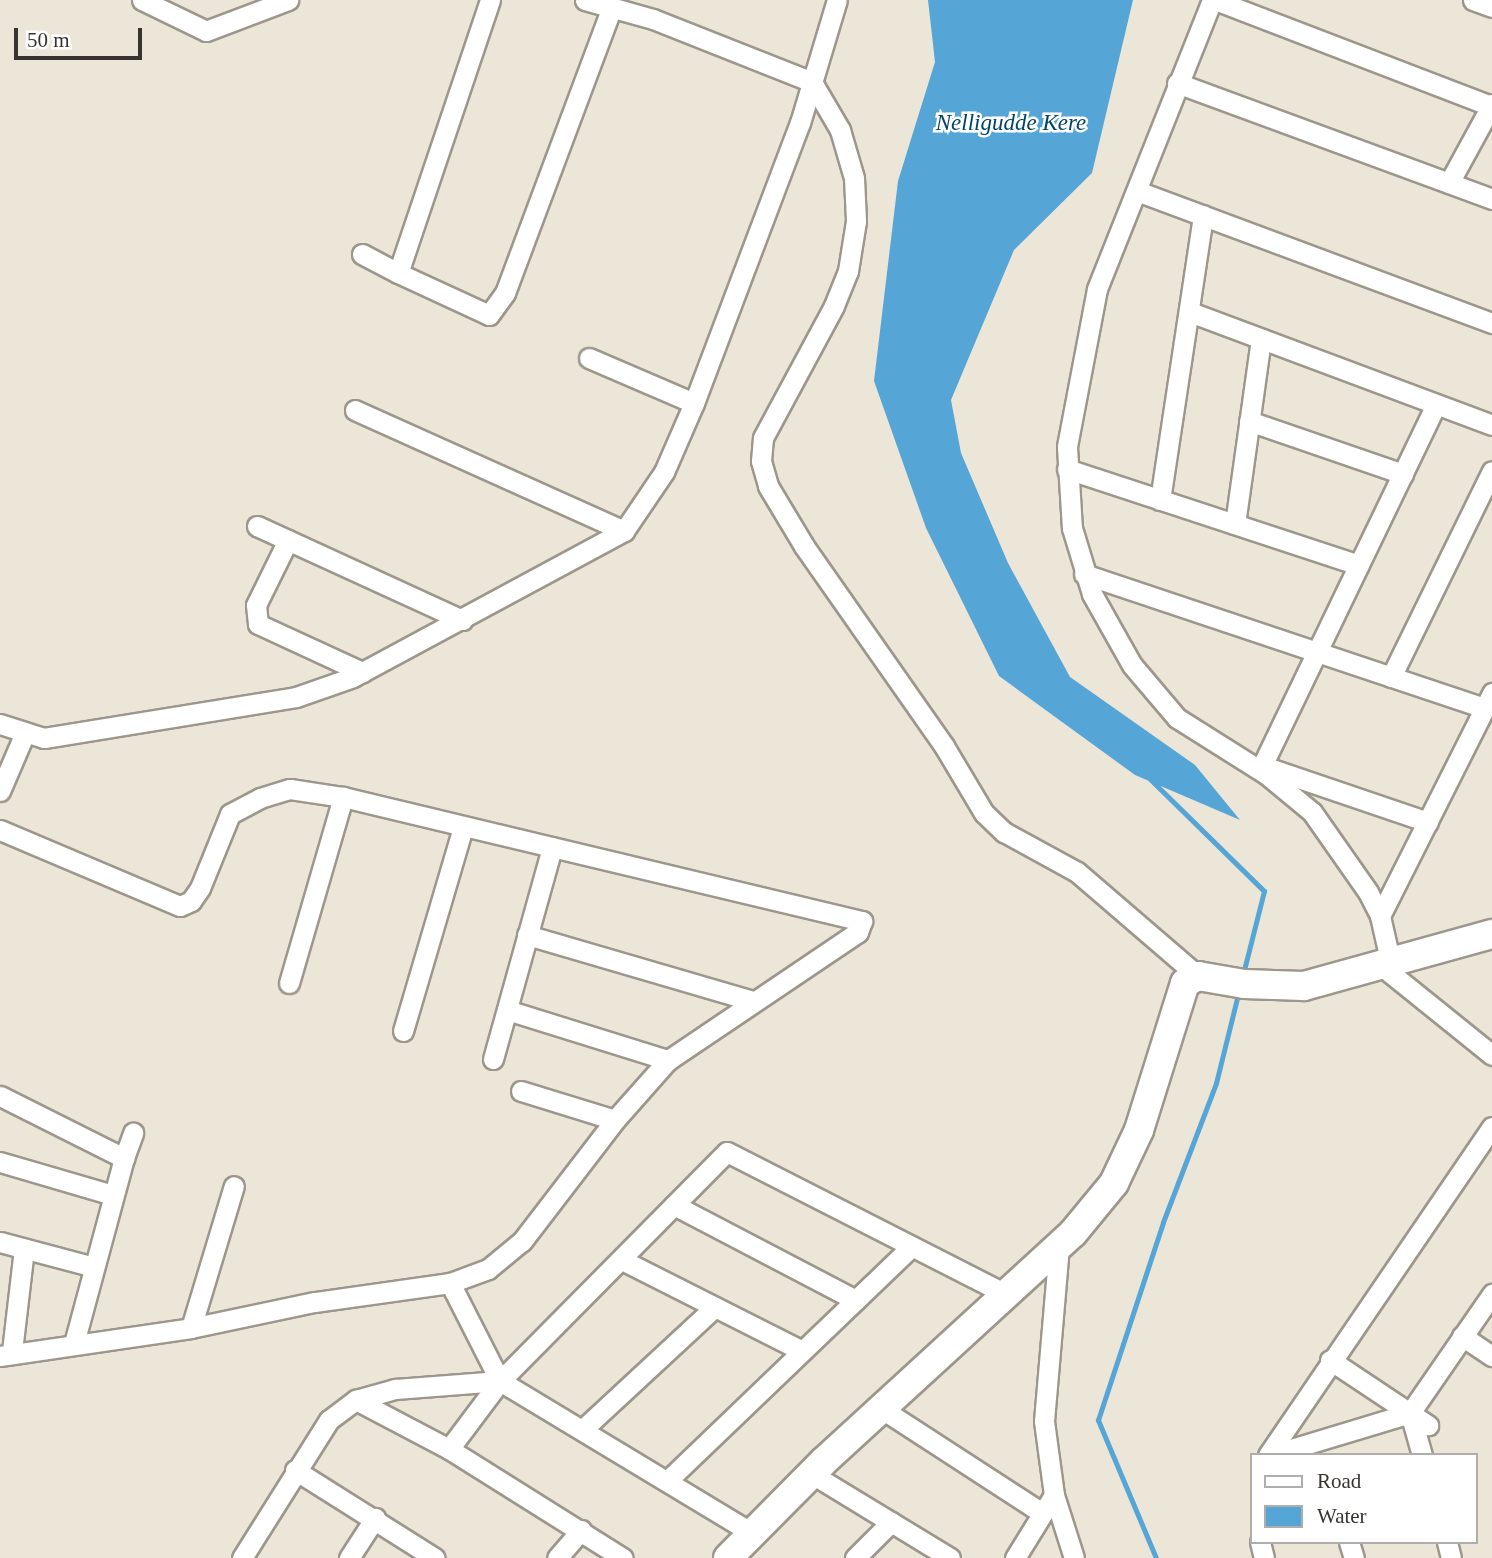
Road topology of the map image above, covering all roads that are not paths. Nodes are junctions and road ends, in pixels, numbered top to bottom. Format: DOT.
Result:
graph roads {
  1 [pos="142,0"];
  2 [pos="288,0"];
  3 [pos="490,0"];
  4 [pos="585,0"];
  5 [pos="836,0"];
  6 [pos="1213,0"];
  7 [pos="1473,0"];
  8 [pos="612,7"];
  9 [pos="1492,7"];
  10 [pos="811,82"];
  11 [pos="1177,83"];
  12 [pos="1492,105"];
  13 [pos="1449,183"];
  14 [pos="1137,191"];
  15 [pos="1492,199"];
  16 [pos="1203,215"];
  17 [pos="362,254"];
  18 [pos="398,273"];
  19 [pos="1190,312"];
  20 [pos="1492,323"];
  21 [pos="1261,339"];
  22 [pos="589,358"];
  23 [pos="694,403"];
  24 [pos="1436,405"];
  25 [pos="355,410"];
  26 [pos="1249,421"];
  27 [pos="1492,425"];
  28 [pos="1067,469"];
  29 [pos="1492,471"];
  30 [pos="1403,474"];
  31 [pos="1160,500"];
  32 [pos="1235,524"];
  33 [pos="257,526"];
  34 [pos="624,531"];
  35 [pos="288,540"];
  36 [pos="1359,565"];
  37 [pos="1084,574"];
  38 [pos="462,620"];
  39 [pos="1317,652"];
  40 [pos="362,672"];
  41 [pos="1391,677"];
  42 [pos="1488,701"];
  43 [pos="0,724"];
  44 [pos="24,734"];
  45 [pos="1235,757"];
  46 [pos="1262,766"];
  47 [pos="0,791"];
  48 [pos="343,797"];
  49 [pos="1428,822"];
  50 [pos="463,827"];
  51 [pos="0,830"];
  52 [pos="552,847"];
  53 [pos="1380,916"];
  54 [pos="1492,934"];
  55 [pos="527,935"];
  56 [pos="1387,966"];
  57 [pos="1198,976"];
  58 [pos="289,984"];
  59 [pos="752,1001"];
  60 [pos="507,1010"];
  61 [pos="403,1031"];
  62 [pos="1492,1055"];
  63 [pos="493,1059"];
  64 [pos="668,1060"];
  65 [pos="521,1091"];
  66 [pos="0,1096"];
  67 [pos="615,1120"];
  68 [pos="1492,1128"];
  69 [pos="133,1133"];
  70 [pos="124,1158"];
  71 [pos="0,1162"];
  72 [pos="234,1186"];
  73 [pos="113,1195"];
  74 [pos="674,1205"];
  75 [pos="0,1242"];
  76 [pos="912,1246"];
  77 [pos="1059,1246"];
  78 [pos="24,1250"];
  79 [pos="622,1260"];
  80 [pos="94,1267"];
  81 [pos="450,1283"];
  82 [pos="1492,1294"];
  83 [pos="1008,1295"];
  84 [pos="856,1300"];
  85 [pos="715,1307"];
  86 [pos="191,1328"];
  87 [pos="1462,1336"];
  88 [pos="74,1343"];
  89 [pos="802,1351"];
  90 [pos="6,1354"];
  91 [pos="1492,1356"];
  92 [pos="1331,1360"];
  93 [pos="500,1381"];
  94 [pos="356,1400"];
  95 [pos="882,1409"];
  96 [pos="1410,1413"];
  97 [pos="1428,1425"];
  98 [pos="582,1430"];
  99 [pos="1319,1448"];
  100 [pos="449,1449"];
  101 [pos="1271,1453"];
  102 [pos="1284,1453"];
  103 [pos="1421,1453"];
  104 [pos="295,1470"];
  105 [pos="811,1474"];
  106 [pos="667,1482"];
  107 [pos="1054,1495"];
  108 [pos="1042,1513"];
  109 [pos="375,1518"];
  110 [pos="891,1522"];
  111 [pos="581,1530"];
  112 [pos="754,1534"];
  113 [pos="242,1558"];
  114 [pos="349,1558"];
  115 [pos="435,1558"];
  116 [pos="557,1558"];
  117 [pos="623,1558"];
  118 [pos="728,1558"];
  119 [pos="855,1558"];
  120 [pos="950,1558"];
  121 [pos="1015,1558"];
  122 [pos="1074,1558"];
  1 -- 2 [label="street"];
  3 -- 18 [label="street"];
  4 -- 8 [label="street"];
  5 -- 10 [label="street"];
  6 -- 11 [label="street"];
  6 -- 12 [label="street"];
  7 -- 9 [label="street"];
  8 -- 10 [label="street"];
  8 -- 18 [label="street"];
  10 -- 23 [label="street"];
  10 -- 57 [label="street"];
  11 -- 13 [label="street"];
  11 -- 14 [label="street"];
  12 -- 13 [label="street"];
  13 -- 15 [label="street"];
  14 -- 16 [label="street"];
  14 -- 28 [label="street"];
  16 -- 19 [label="street"];
  16 -- 20 [label="street"];
  17 -- 18 [label="street"];
  19 -- 21 [label="street"];
  19 -- 31 [label="street"];
  21 -- 24 [label="street"];
  21 -- 26 [label="street"];
  22 -- 23 [label="street"];
  23 -- 34 [label="street"];
  24 -- 27 [label="street"];
  24 -- 30 [label="street"];
  25 -- 34 [label="street"];
  26 -- 30 [label="street"];
  26 -- 32 [label="street"];
  28 -- 31 [label="street"];
  28 -- 37 [label="street"];
  29 -- 41 [label="street"];
  30 -- 36 [label="street"];
  31 -- 32 [label="street"];
  32 -- 36 [label="street"];
  33 -- 35 [label="street"];
  34 -- 38 [label="street"];
  35 -- 38 [label="street"];
  35 -- 40 [label="street"];
  36 -- 39 [label="street"];
  37 -- 39 [label="street"];
  37 -- 45 [label="street"];
  38 -- 40 [label="street"];
  39 -- 41 [label="street"];
  39 -- 46 [label="street"];
  40 -- 44 [label="street"];
  41 -- 42 [label="street"];
  42 -- 49 [label="street"];
  43 -- 44 [label="street"];
  44 -- 47 [label="street"];
  45 -- 46 [label="street"];
  45 -- 53 [label="street"];
  46 -- 49 [label="street"];
  48 -- 50 [label="street"];
  48 -- 51 [label="street"];
  48 -- 58 [label="street"];
  49 -- 53 [label="street"];
  50 -- 52 [label="street"];
  50 -- 61 [label="street"];
  52 -- 55 [label="street"];
  52 -- 59 [label="street"];
  53 -- 56 [label="street"];
  54 -- 56 [label="street"];
  55 -- 59 [label="street"];
  55 -- 60 [label="street"];
  56 -- 57 [label="street"];
  56 -- 62 [label="street"];
  57 -- 77 [label="street"];
  59 -- 64 [label="street"];
  60 -- 63 [label="street"];
  60 -- 64 [label="street"];
  64 -- 67 [label="street"];
  65 -- 67 [label="street"];
  66 -- 70 [label="street"];
  67 -- 81 [label="street"];
  68 -- 92 [label="street"];
  69 -- 70 [label="street"];
  70 -- 73 [label="street"];
  71 -- 73 [label="street"];
  72 -- 86 [label="street"];
  73 -- 80 [label="street"];
  74 -- 76 [label="street"];
  74 -- 79 [label="street"];
  74 -- 84 [label="street"];
  75 -- 78 [label="street"];
  76 -- 83 [label="street"];
  76 -- 84 [label="street"];
  77 -- 83 [label="street"];
  77 -- 107 [label="street"];
  78 -- 80 [label="street"];
  78 -- 90 [label="street"];
  79 -- 85 [label="street"];
  79 -- 93 [label="street"];
  80 -- 88 [label="street"];
  81 -- 86 [label="street"];
  81 -- 93 [label="street"];
  82 -- 87 [label="street"];
  83 -- 95 [label="street"];
  84 -- 89 [label="street"];
  85 -- 89 [label="street"];
  85 -- 98 [label="street"];
  86 -- 88 [label="street"];
  87 -- 91 [label="street"];
  87 -- 96 [label="street"];
  88 -- 90 [label="street"];
  89 -- 106 [label="street"];
  92 -- 96 [label="street"];
  92 -- 101 [label="street"];
  93 -- 94 [label="street"];
  93 -- 98 [label="street"];
  93 -- 100 [label="street"];
  94 -- 100 [label="street"];
  94 -- 104 [label="street"];
  95 -- 105 [label="street"];
  95 -- 108 [label="street"];
  96 -- 97 [label="street"];
  96 -- 99 [label="street"];
  96 -- 103 [label="street"];
  98 -- 106 [label="street"];
  99 -- 102 [label="street"];
  100 -- 111 [label="street"];
  104 -- 109 [label="street"];
  104 -- 113 [label="street"];
  105 -- 110 [label="street"];
  105 -- 112 [label="street"];
  106 -- 112 [label="street"];
  107 -- 108 [label="street"];
  107 -- 122 [label="street"];
  108 -- 121 [label="street"];
  109 -- 114 [label="street"];
  109 -- 115 [label="street"];
  110 -- 119 [label="street"];
  110 -- 120 [label="street"];
  111 -- 116 [label="street"];
  111 -- 117 [label="street"];
  112 -- 118 [label="street"];
}
